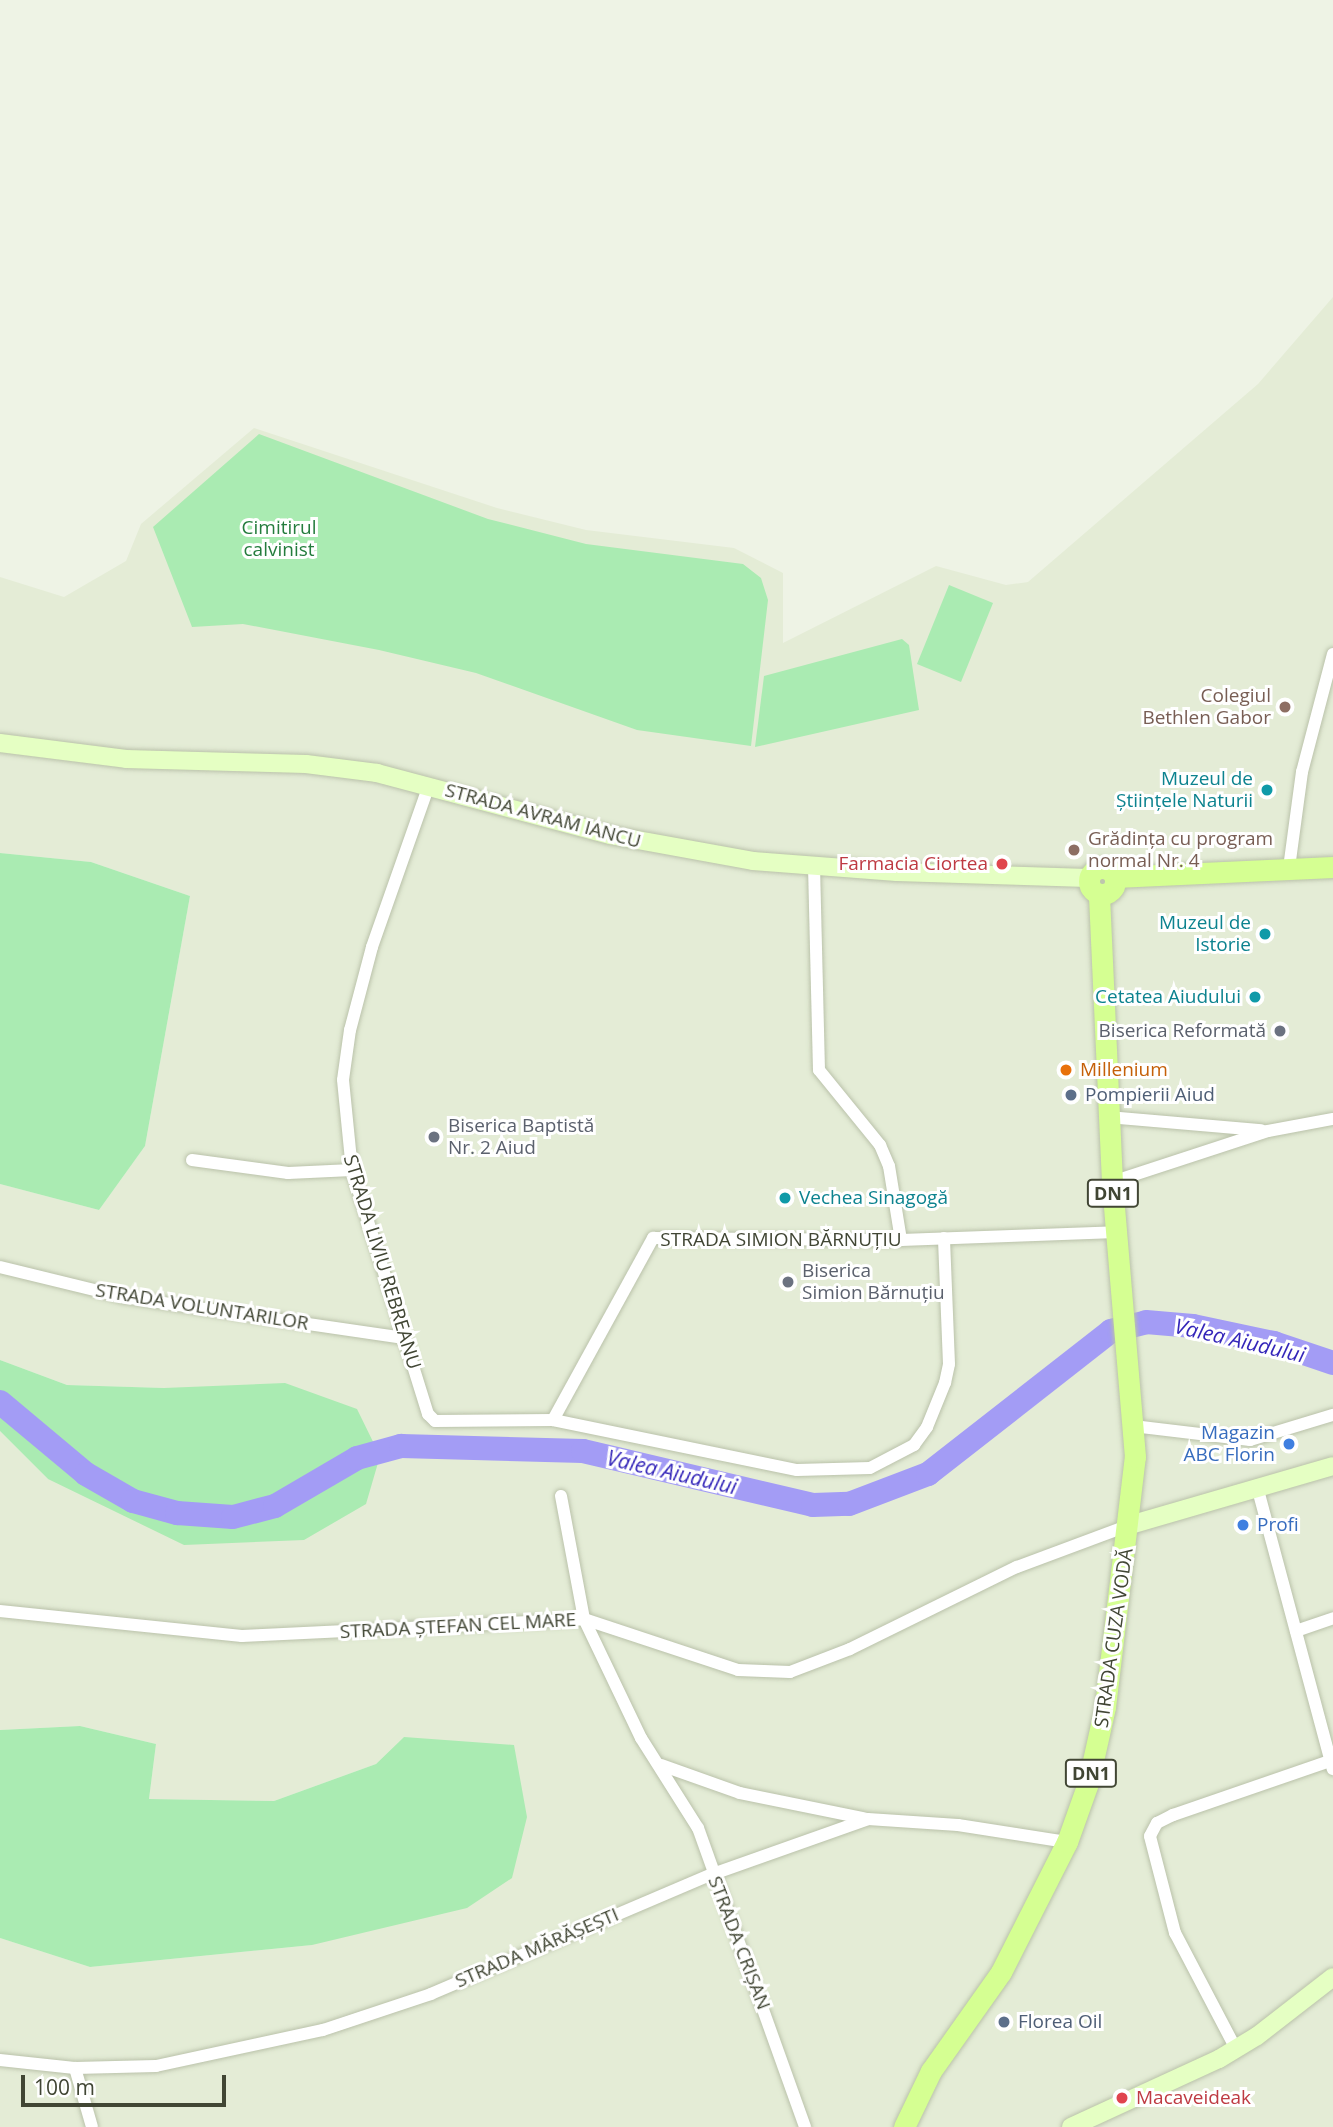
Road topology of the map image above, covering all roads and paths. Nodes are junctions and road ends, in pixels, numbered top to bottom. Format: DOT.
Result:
graph roads {
  1 [pos="1333,654"];
  2 [pos="0,743"];
  3 [pos="429,785"];
  4 [pos="814,866"];
  5 [pos="1333,867"];
  6 [pos="1289,868"];
  7 [pos="1094,886"];
  8 [pos="1108,1117"];
  9 [pos="1333,1119"];
  10 [pos="1268,1131"];
  11 [pos="192,1160"];
  12 [pos="352,1170"];
  13 [pos="1112,1182"];
  14 [pos="1116,1232"];
  15 [pos="944,1238"];
  16 [pos="901,1240"];
  17 [pos="0,1267"];
  18 [pos="405,1338"];
  19 [pos="1333,1415"];
  20 [pos="553,1420"];
  21 [pos="1133,1426"];
  22 [pos="1333,1466"];
  23 [pos="1258,1490"];
  24 [pos="561,1496"];
  25 [pos="1130,1525"];
  26 [pos="0,1611"];
  27 [pos="1333,1618"];
  28 [pos="584,1619"];
  29 [pos="1296,1631"];
  30 [pos="1332,1763"];
  31 [pos="661,1765"];
  32 [pos="868,1819"];
  33 [pos="1067,1842"];
  34 [pos="713,1874"];
  35 [pos="1333,1978"];
  36 [pos="1236,2049"];
  37 [pos="0,2060"];
  38 [pos="75,2067"];
  39 [pos="92,2127"];
  40 [pos="805,2127"];
  41 [pos="904,2127"];
  42 [pos="1071,2127"];
  1 -- 6 [label="street"];
  2 -- 3 [label="main road, STRADA AVRAM IANCU"];
  3 -- 4 [label="main road, STRADA AVRAM IANCU"];
  3 -- 12 [label="street, STRADA LIVIU REBREANU"];
  4 -- 7 [label="main road, STRADA AVRAM IANCU"];
  4 -- 16 [label="street"];
  5 -- 6 [label="main road"];
  6 -- 7 [label="main road"];
  7 -- 8 [label="main road, DN1"];
  8 -- 10 [label="street"];
  8 -- 13 [label="main road, DN1"];
  9 -- 10 [label="street"];
  10 -- 13 [label="street"];
  11 -- 12 [label="street"];
  12 -- 18 [label="street, STRADA LIVIU REBREANU"];
  13 -- 14 [label="main road, DN1"];
  14 -- 15 [label="street, STRADA SIMION BĂRNUȚIU"];
  14 -- 21 [label="main road, STRADA CUZA VODĂ / DN1"];
  15 -- 16 [label="street, STRADA SIMION BĂRNUȚIU"];
  15 -- 20 [label="street"];
  16 -- 20 [label="street, STRADA SIMION BĂRNUȚIU"];
  17 -- 18 [label="street, STRADA VOLUNTARILOR"];
  18 -- 20 [label="street, STRADA LIVIU REBREANU"];
  19 -- 21 [label="street"];
  21 -- 25 [label="main road, STRADA CUZA VODĂ / DN1"];
  22 -- 23 [label="main road"];
  23 -- 25 [label="main road"];
  23 -- 29 [label="street"];
  24 -- 28 [label="street, STRADA CRIȘAN"];
  25 -- 28 [label="street, STRADA ȘTEFAN CEL MARE"];
  25 -- 33 [label="main road, STRADA CUZA VODĂ / DN1"];
  26 -- 28 [label="street, STRADA ȘTEFAN CEL MARE"];
  27 -- 29 [label="street"];
  28 -- 31 [label="street, STRADA CRIȘAN"];
  29 -- 30 [label="street"];
  30 -- 36 [label="street"];
  31 -- 32 [label="street"];
  31 -- 34 [label="street, STRADA CRIȘAN"];
  32 -- 33 [label="street, STRADA MĂRĂȘEȘTI"];
  32 -- 34 [label="street, STRADA MĂRĂȘEȘTI"];
  33 -- 41 [label="main road, STRADA CUZA VODĂ / DN1"];
  34 -- 38 [label="street, STRADA MĂRĂȘEȘTI"];
  34 -- 40 [label="street, STRADA CRIȘAN"];
  35 -- 36 [label="main road"];
  36 -- 42 [label="main road"];
  37 -- 38 [label="street, STRADA MĂRĂȘEȘTI"];
  38 -- 39 [label="street"];
}
